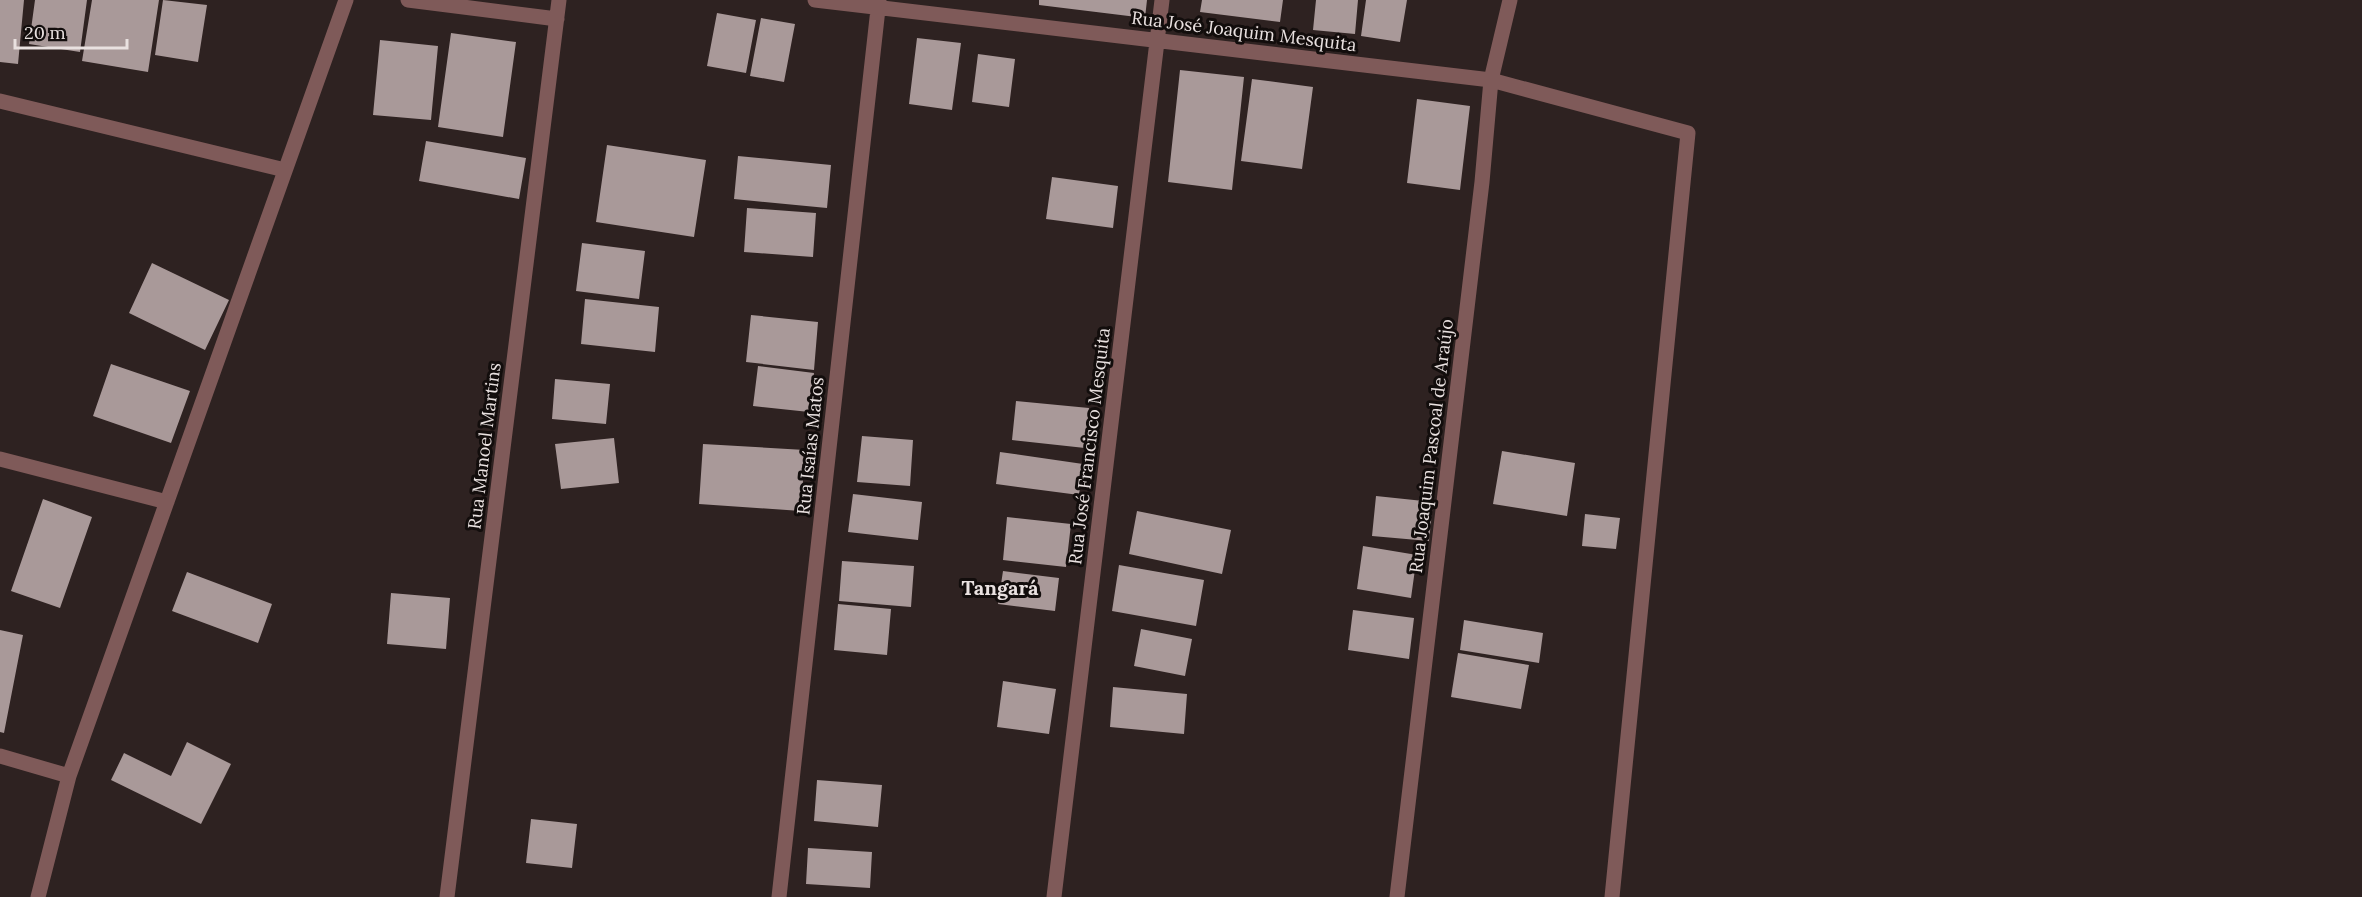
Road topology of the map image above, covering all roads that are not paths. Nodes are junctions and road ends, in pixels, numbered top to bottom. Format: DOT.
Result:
graph roads {
  1 [pos="346,0"];
  2 [pos="408,0"];
  3 [pos="559,0"];
  4 [pos="815,0"];
  5 [pos="1162,0"];
  6 [pos="1510,0"];
  7 [pos="879,4"];
  8 [pos="557,19"];
  9 [pos="1157,41"];
  10 [pos="1491,80"];
  11 [pos="0,101"];
  12 [pos="285,170"];
  13 [pos="0,459"];
  14 [pos="167,502"];
  15 [pos="0,756"];
  16 [pos="69,776"];
  17 [pos="38,897"];
  18 [pos="447,897"];
  19 [pos="779,897"];
  20 [pos="1054,897"];
  21 [pos="1397,897"];
  22 [pos="1612,897"];
  1 -- 12 [label="street"];
  2 -- 8 [label="street"];
  3 -- 8 [label="street, Rua Manoel Martins"];
  4 -- 7 [label="street, Rua José Joaquim Mesquita"];
  5 -- 9 [label="street, Rua José Francisco Mesquita"];
  6 -- 10 [label="street, Rua Joaquim Pascoal de Araújo"];
  7 -- 9 [label="street, Rua José Joaquim Mesquita"];
  7 -- 19 [label="street, Rua Isaías Matos"];
  8 -- 18 [label="street, Rua Manoel Martins"];
  9 -- 10 [label="street, Rua José Joaquim Mesquita"];
  9 -- 20 [label="street, Rua José Francisco Mesquita"];
  10 -- 21 [label="street, Rua Joaquim Pascoal de Araújo"];
  10 -- 22 [label="street, Rua José Joaquim Mesquita"];
  11 -- 12 [label="street"];
  12 -- 14 [label="street"];
  13 -- 14 [label="street"];
  14 -- 16 [label="street"];
  15 -- 16 [label="street"];
  16 -- 17 [label="street"];
}
